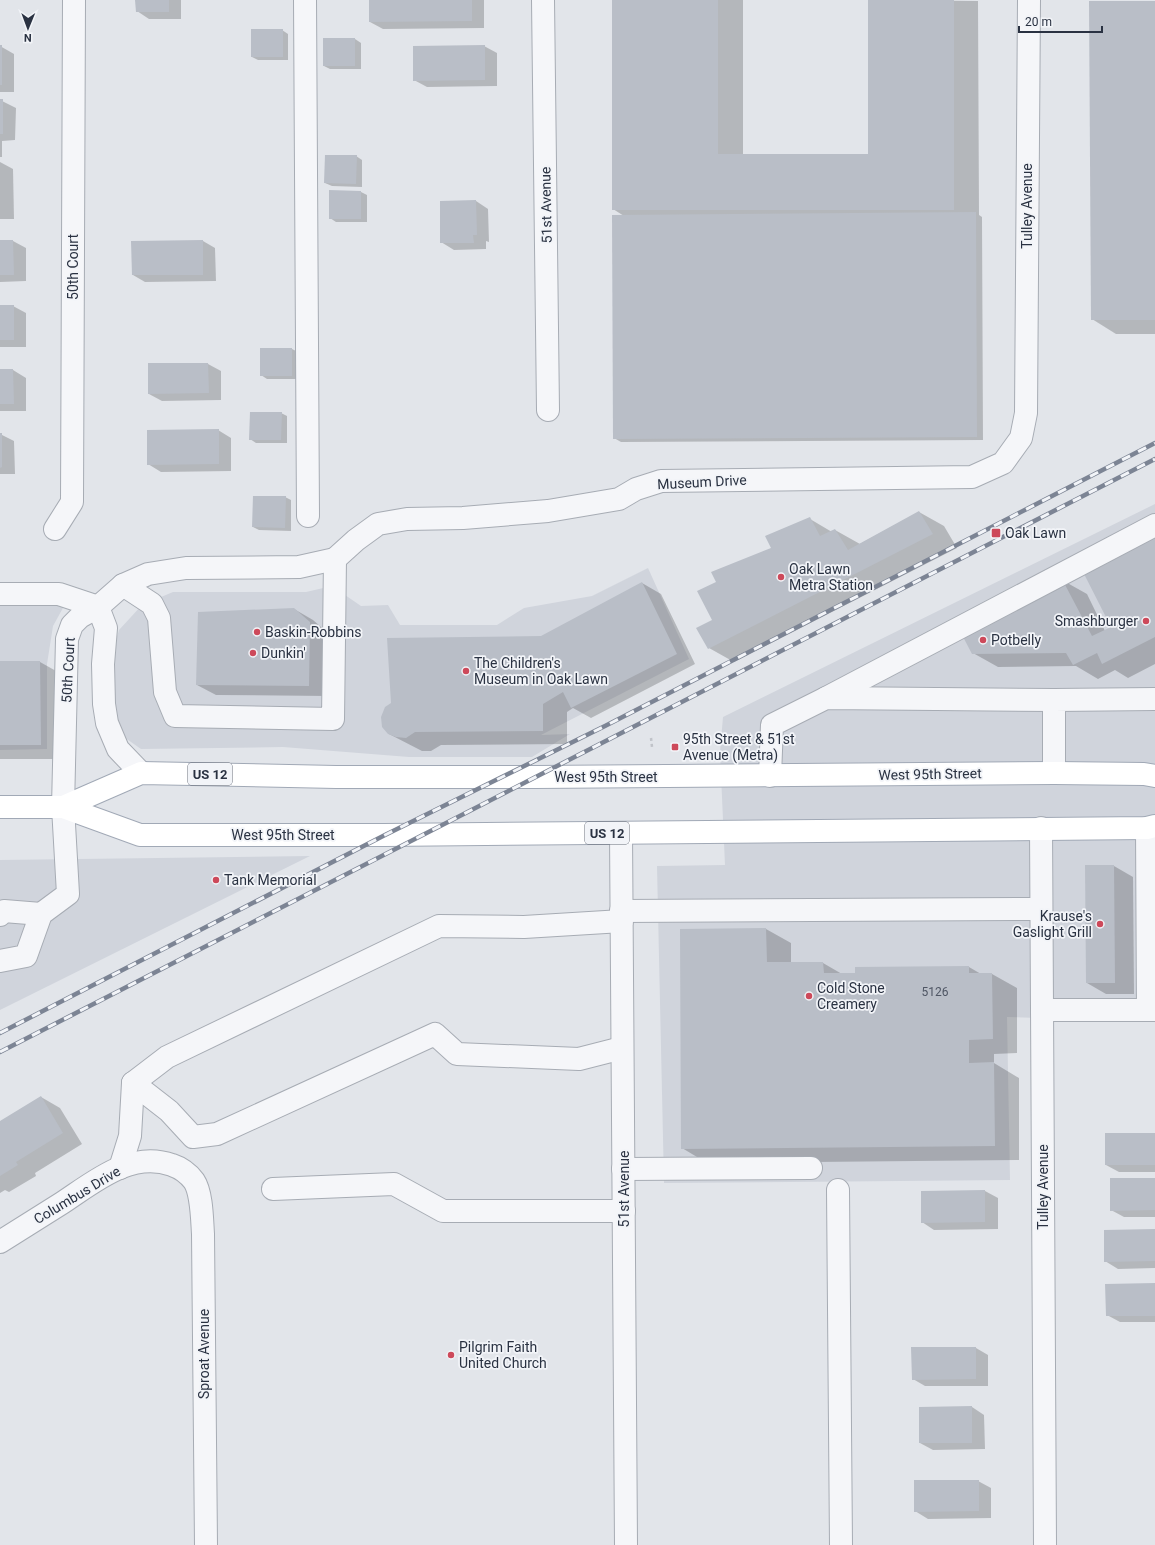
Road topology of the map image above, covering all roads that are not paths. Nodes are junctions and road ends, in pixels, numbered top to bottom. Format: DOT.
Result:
graph roads {
  1 [pos="74,0"];
  2 [pos="305,0"];
  3 [pos="543,0"];
  4 [pos="1029,0"];
  5 [pos="548,410"];
  6 [pos="1026,413"];
  7 [pos="308,516"];
  8 [pos="1155,524"];
  9 [pos="55,529"];
  10 [pos="336,559"];
  11 [pos="123,586"];
  12 [pos="0,594"];
  13 [pos="98,607"];
  14 [pos="1155,687"];
  15 [pos="826,698"];
  16 [pos="1144,699"];
  17 [pos="1054,700"];
  18 [pos="140,773"];
  19 [pos="1054,773"];
  20 [pos="770,776"];
  21 [pos="1155,776"];
  22 [pos="63,806"];
  23 [pos="0,807"];
  24 [pos="1151,827"];
  25 [pos="1041,828"];
  26 [pos="621,833"];
  27 [pos="1041,909"];
  28 [pos="41,914"];
  29 [pos="0,915"];
  30 [pos="622,916"];
  31 [pos="0,960"];
  32 [pos="1042,1010"];
  33 [pos="1151,1010"];
  34 [pos="622,1048"];
  35 [pos="133,1083"];
  36 [pos="120,1168"];
  37 [pos="811,1168"];
  38 [pos="182,1169"];
  39 [pos="624,1169"];
  40 [pos="274,1189"];
  41 [pos="838,1190"];
  42 [pos="624,1211"];
  43 [pos="0,1242"];
  44 [pos="206,1545"];
  45 [pos="626,1545"];
  46 [pos="841,1545"];
  47 [pos="1044,1545"];
  1 -- 9 [label="street, 50th Court"];
  2 -- 7 [label="street"];
  3 -- 5 [label="street, 51st Avenue"];
  4 -- 6 [label="street, Tulley Avenue"];
  6 -- 10 [label="street, Museum Drive"];
  8 -- 15 [label="street"];
  10 -- 11 [label="street, 50th Court"];
  10 -- 11 [label="street"];
  11 -- 13 [label="street, 50th Court"];
  12 -- 13 [label="street"];
  13 -- 18 [label="street"];
  13 -- 22 [label="street, 50th Court"];
  14 -- 16 [label="street"];
  15 -- 17 [label="street"];
  15 -- 20 [label="street"];
  16 -- 17 [label="street"];
  17 -- 19 [label="street"];
  18 -- 20 [label="main road, West 95th Street / US 12"];
  18 -- 22 [label="main road, West 95th Street / US 12"];
  19 -- 20 [label="main road, West 95th Street / US 12"];
  19 -- 21 [label="main road, West 95th Street / US 12"];
  22 -- 23 [label="main road, West 95th Street / US 12"];
  22 -- 26 [label="main road, West 95th Street / US 12"];
  22 -- 28 [label="street, 50th Court"];
  24 -- 25 [label="main road, West 95th Street / US 12"];
  24 -- 33 [label="street"];
  25 -- 26 [label="main road, West 95th Street / US 12"];
  25 -- 27 [label="street, Tulley Avenue"];
  26 -- 30 [label="street, 51st Avenue"];
  27 -- 30 [label="street"];
  27 -- 32 [label="street, Tulley Avenue"];
  28 -- 29 [label="street"];
  28 -- 31 [label="street"];
  30 -- 34 [label="street, 51st Avenue"];
  30 -- 35 [label="street"];
  32 -- 33 [label="street"];
  32 -- 47 [label="street, Tulley Avenue"];
  34 -- 35 [label="street"];
  34 -- 39 [label="street, 51st Avenue"];
  35 -- 36 [label="street"];
  36 -- 38 [label="street, Columbus Drive"];
  36 -- 43 [label="street, Columbus Drive"];
  37 -- 39 [label="street"];
  38 -- 44 [label="street, Sproat Avenue"];
  39 -- 42 [label="street, 51st Avenue"];
  40 -- 42 [label="street"];
  41 -- 46 [label="street"];
  42 -- 45 [label="street, 51st Avenue"];
}
